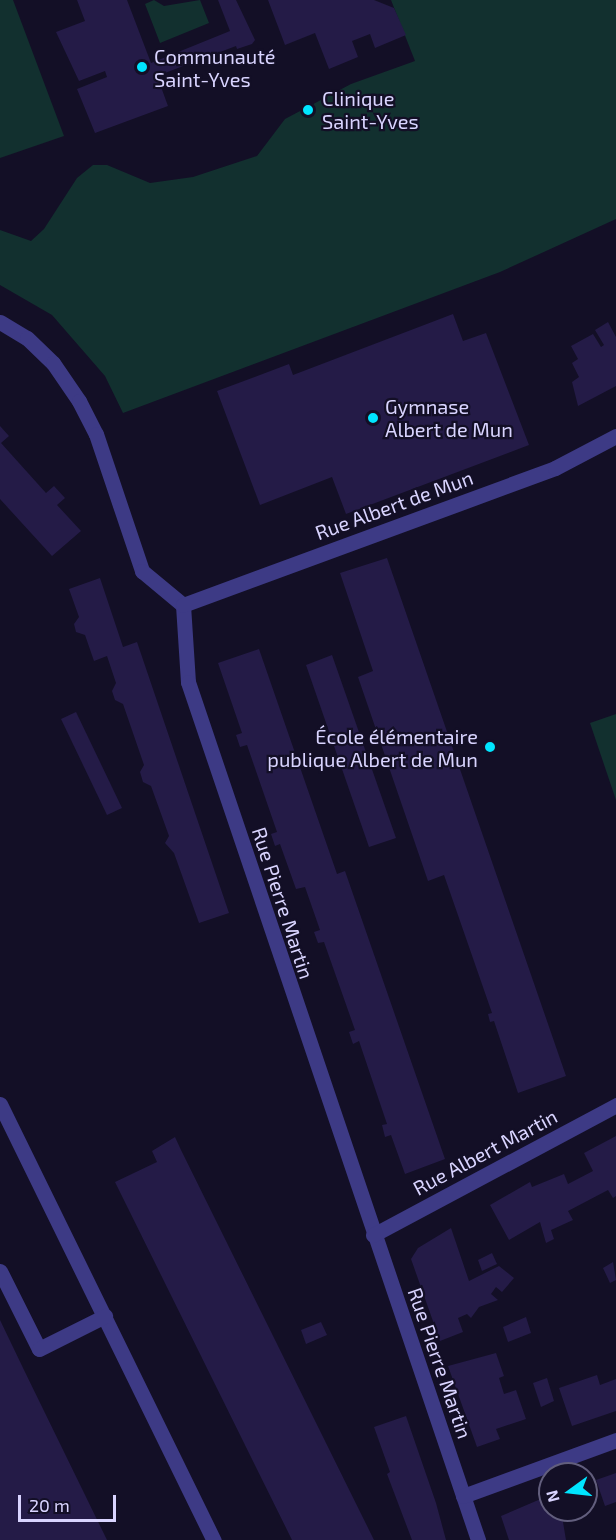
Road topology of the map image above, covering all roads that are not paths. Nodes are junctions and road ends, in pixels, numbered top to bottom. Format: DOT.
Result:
graph roads {
  1 [pos="0,322"];
  2 [pos="616,436"];
  3 [pos="183,605"];
  4 [pos="0,1104"];
  5 [pos="616,1105"];
  6 [pos="374,1235"];
  7 [pos="0,1271"];
  8 [pos="105,1316"];
  9 [pos="616,1440"];
  10 [pos="463,1496"];
  11 [pos="214,1540"];
  12 [pos="478,1540"];
  1 -- 3 [label="street"];
  2 -- 3 [label="street, Rue Albert de Mun"];
  3 -- 6 [label="street, Rue Pierre Martin"];
  4 -- 8 [label="street"];
  5 -- 6 [label="street, Rue Albert Martin"];
  6 -- 10 [label="street, Rue Pierre Martin"];
  7 -- 8 [label="street"];
  8 -- 11 [label="street"];
  9 -- 10 [label="street"];
  10 -- 12 [label="street, Rue Pierre Martin"];
}
